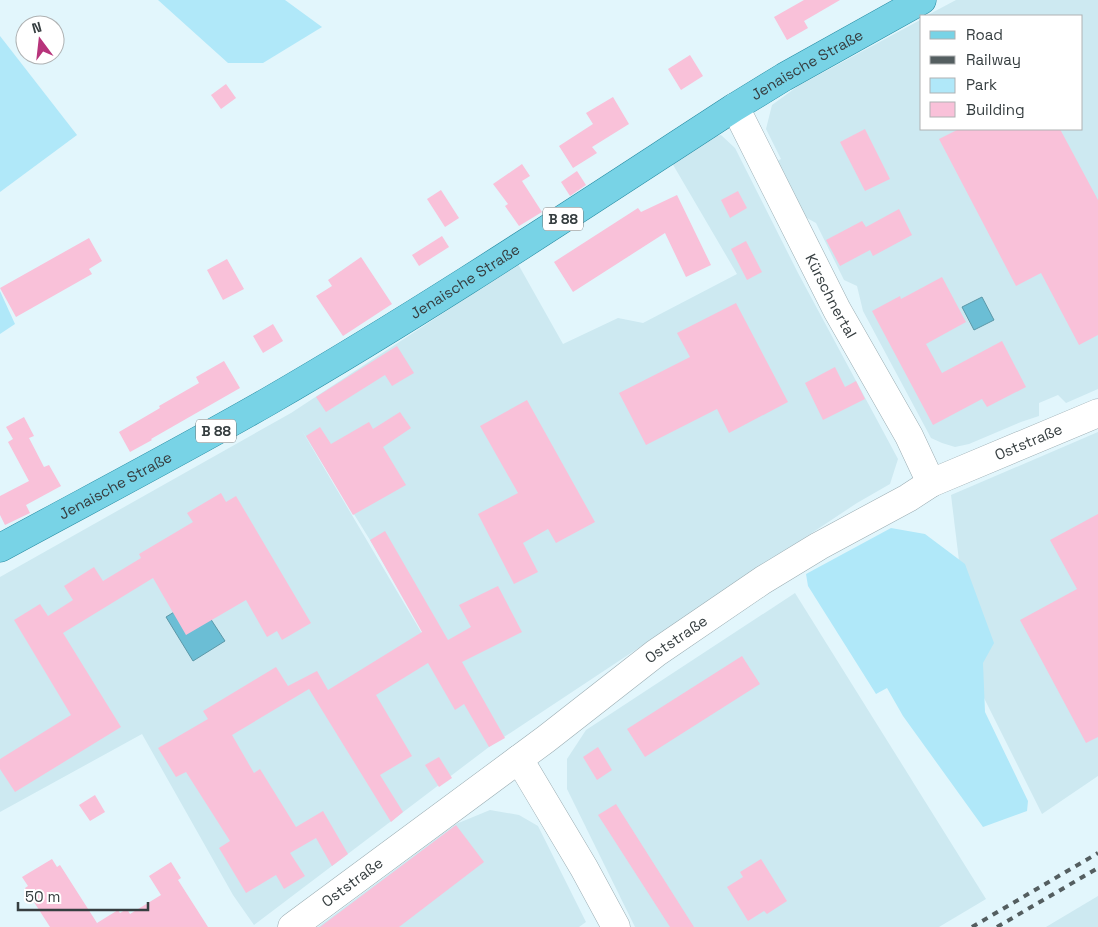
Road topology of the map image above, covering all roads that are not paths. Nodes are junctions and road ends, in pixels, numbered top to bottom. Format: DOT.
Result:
graph roads {
  1 [pos="922,0"];
  2 [pos="735,107"];
  3 [pos="1098,414"];
  4 [pos="931,483"];
  5 [pos="0,548"];
  6 [pos="519,759"];
  7 [pos="615,924"];
  8 [pos="292,927"];
  1 -- 2 [label="main road, Jenaische Straße / B 88"];
  2 -- 4 [label="street, Kürschnertal"];
  2 -- 5 [label="main road, Jenaische Straße / B 88"];
  3 -- 4 [label="street, Oststraße"];
  4 -- 6 [label="street, Oststraße"];
  6 -- 7 [label="street"];
  6 -- 8 [label="street, Oststraße"];
}
